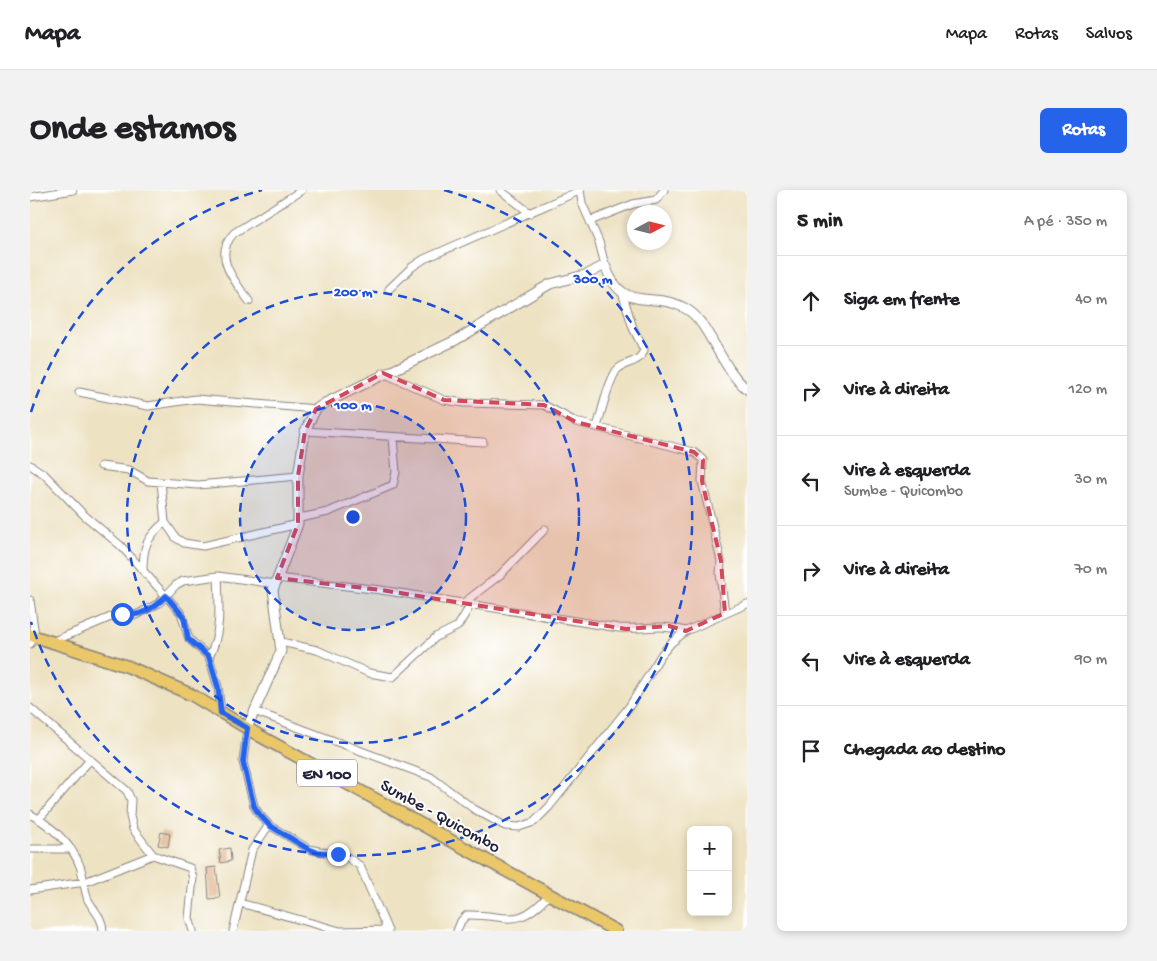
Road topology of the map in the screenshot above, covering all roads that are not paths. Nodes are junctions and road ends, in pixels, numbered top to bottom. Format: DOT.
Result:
graph roads {
  1 [pos="73,190"];
  2 [pos="302,190"];
  3 [pos="500,190"];
  4 [pos="664,190"];
  5 [pos="580,191"];
  6 [pos="30,197"];
  7 [pos="530,213"];
  8 [pos="590,221"];
  9 [pos="604,265"];
  10 [pos="389,289"];
  11 [pos="622,292"];
  12 [pos="249,301"];
  13 [pos="383,373"];
  14 [pos="747,389"];
  15 [pos="79,392"];
  16 [pos="316,409"];
  17 [pos="597,427"];
  18 [pos="305,431"];
  19 [pos="393,438"];
  20 [pos="483,442"];
  21 [pos="30,465"];
  22 [pos="101,466"];
  23 [pos="298,476"];
  24 [pos="161,482"];
  25 [pos="299,521"];
  26 [pos="165,522"];
  27 [pos="545,529"];
  28 [pos="143,571"];
  29 [pos="218,576"];
  30 [pos="277,581"];
  31 [pos="166,596"];
  32 [pos="30,600"];
  33 [pos="462,604"];
  34 [pos="747,604"];
  35 [pos="470,606"];
  36 [pos="725,613"];
  37 [pos="686,631"];
  38 [pos="32,638"];
  39 [pos="54,641"];
  40 [pos="281,642"];
  41 [pos="209,657"];
  42 [pos="30,708"];
  43 [pos="254,711"];
  44 [pos="221,713"];
  45 [pos="247,728"];
  46 [pos="89,761"];
  47 [pos="30,814"];
  48 [pos="39,819"];
  49 [pos="269,825"];
  50 [pos="30,849"];
  51 [pos="71,849"];
  52 [pos="153,855"];
  53 [pos="85,882"];
  54 [pos="30,890"];
  55 [pos="549,895"];
  56 [pos="240,903"];
  57 [pos="387,930"];
  58 [pos="103,931"];
  59 [pos="193,931"];
  60 [pos="233,931"];
  61 [pos="339,931"];
  62 [pos="457,931"];
  63 [pos="616,931"];
  1 -- 6 [label="street"];
  2 -- 12 [label="street"];
  3 -- 7 [label="street"];
  4 -- 8 [label="street"];
  5 -- 7 [label="street"];
  5 -- 8 [label="street"];
  7 -- 10 [label="street"];
  8 -- 9 [label="street"];
  9 -- 11 [label="street"];
  9 -- 13 [label="street"];
  11 -- 14 [label="street"];
  11 -- 17 [label="street"];
  13 -- 16 [label="street"];
  13 -- 17 [label="street"];
  15 -- 16 [label="street"];
  16 -- 18 [label="street"];
  17 -- 36 [label="street"];
  18 -- 19 [label="street"];
  18 -- 23 [label="street"];
  19 -- 20 [label="street"];
  19 -- 25 [label="street"];
  21 -- 28 [label="street"];
  22 -- 24 [label="street"];
  23 -- 24 [label="street"];
  23 -- 25 [label="street"];
  24 -- 26 [label="street"];
  25 -- 26 [label="street"];
  25 -- 30 [label="street"];
  26 -- 28 [label="street"];
  27 -- 33 [label="street"];
  28 -- 31 [label="street"];
  29 -- 30 [label="street"];
  29 -- 31 [label="street"];
  29 -- 41 [label="street"];
  30 -- 33 [label="street"];
  30 -- 40 [label="street"];
  31 -- 39 [label="street"];
  31 -- 41 [label="street"];
  32 -- 38 [label="street"];
  33 -- 35 [label="street"];
  34 -- 36 [label="street"];
  35 -- 37 [label="street"];
  35 -- 40 [label="street"];
  36 -- 37 [label="street"];
  37 -- 43 [label="street"];
  38 -- 39 [label="main road, Sumbe - Quicombo / EN 100"];
  39 -- 44 [label="main road, Sumbe - Quicombo / EN 100"];
  40 -- 43 [label="street"];
  41 -- 44 [label="street"];
  42 -- 46 [label="street"];
  43 -- 45 [label="street"];
  44 -- 45 [label="main road, Sumbe - Quicombo / EN 100"];
  45 -- 49 [label="street"];
  45 -- 55 [label="main road, Sumbe - Quicombo / EN 100"];
  46 -- 48 [label="street"];
  46 -- 52 [label="street"];
  47 -- 48 [label="street"];
  48 -- 51 [label="street"];
  49 -- 56 [label="street"];
  49 -- 57 [label="street"];
  50 -- 51 [label="street"];
  51 -- 53 [label="street"];
  52 -- 53 [label="street"];
  52 -- 59 [label="street"];
  53 -- 54 [label="street"];
  53 -- 58 [label="street"];
  55 -- 62 [label="street"];
  55 -- 63 [label="main road, Sumbe - Quicombo / EN 100"];
  56 -- 60 [label="street"];
  56 -- 61 [label="street"];
  57 -- 61 [label="street"];
}
